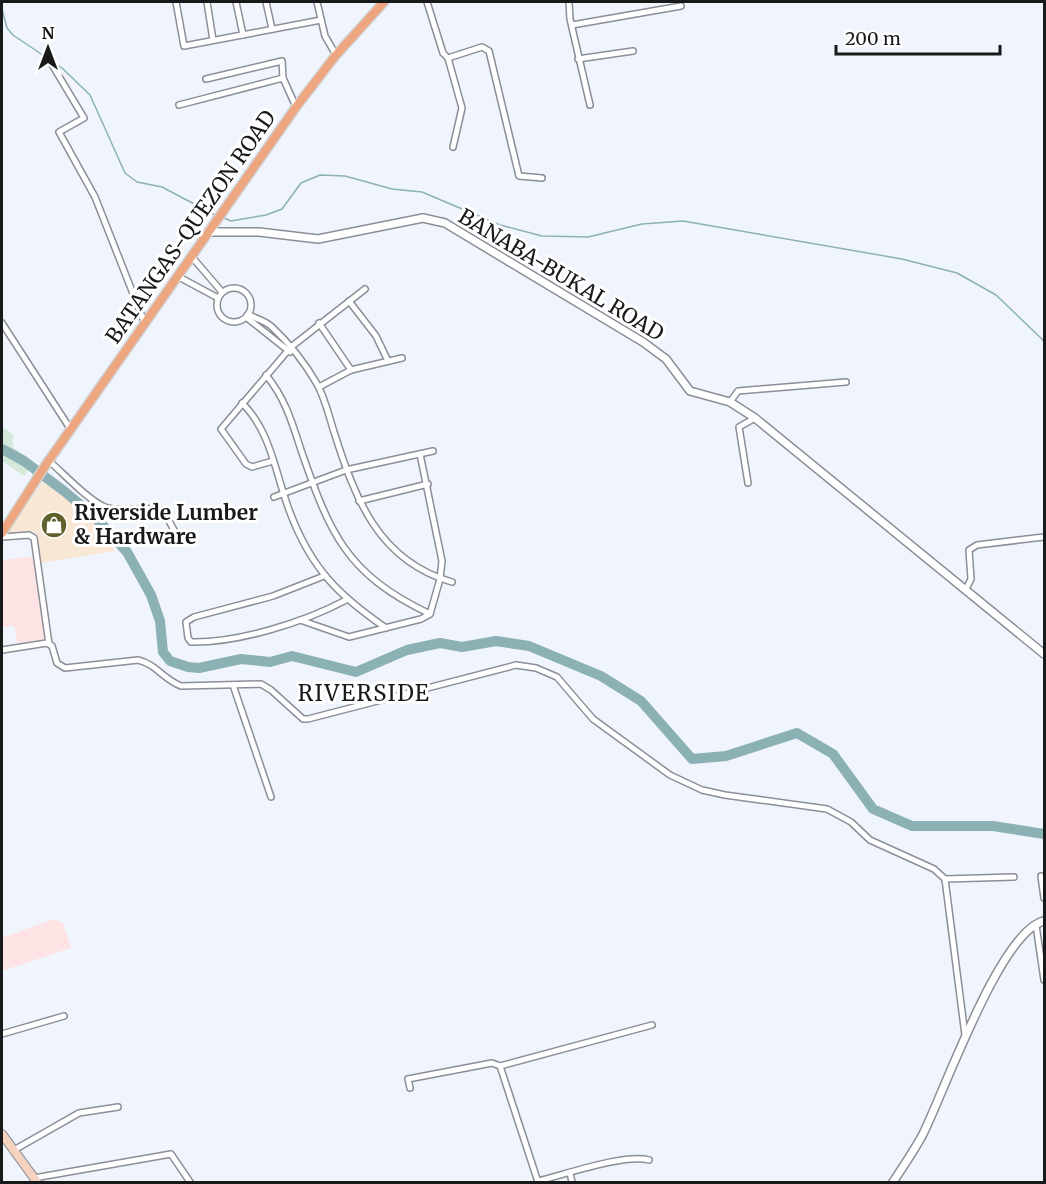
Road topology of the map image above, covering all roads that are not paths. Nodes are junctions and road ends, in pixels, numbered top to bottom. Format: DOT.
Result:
graph roads {
  1 [pos="176,2"];
  2 [pos="207,2"];
  3 [pos="236,2"];
  4 [pos="266,2"];
  5 [pos="317,2"];
  6 [pos="384,2"];
  7 [pos="427,2"];
  8 [pos="569,2"];
  9 [pos="681,6"];
  10 [pos="321,20"];
  11 [pos="572,25"];
  12 [pos="272,29"];
  13 [pos="243,34"];
  14 [pos="213,40"];
  15 [pos="633,51"];
  16 [pos="336,55"];
  17 [pos="448,58"];
  18 [pos="578,59"];
  19 [pos="51,63"];
  20 [pos="283,78"];
  21 [pos="206,79"];
  22 [pos="179,105"];
  23 [pos="590,105"];
  24 [pos="296,107"];
  25 [pos="453,147"];
  26 [pos="542,178"];
  27 [pos="208,232"];
  28 [pos="192,257"];
  29 [pos="179,277"];
  30 [pos="365,289"];
  31 [pos="222,292"];
  32 [pos="218,298"];
  33 [pos="349,301"];
  34 [pos="247,315"];
  35 [pos="2,323"];
  36 [pos="320,323"];
  37 [pos="145,324"];
  38 [pos="275,336"];
  39 [pos="289,349"];
  40 [pos="402,358"];
  41 [pos="388,361"];
  42 [pos="351,370"];
  43 [pos="266,375"];
  44 [pos="846,382"];
  45 [pos="319,387"];
  46 [pos="730,402"];
  47 [pos="242,403"];
  48 [pos="755,418"];
  49 [pos="71,431"];
  50 [pos="433,451"];
  51 [pos="420,454"];
  52 [pos="273,461"];
  53 [pos="47,463"];
  54 [pos="346,470"];
  55 [pos="312,481"];
  56 [pos="34,483"];
  57 [pos="748,483"];
  58 [pos="428,484"];
  59 [pos="283,491"];
  60 [pos="274,497"];
  61 [pos="359,501"];
  62 [pos="2,528"];
  63 [pos="2,535"];
  64 [pos="1044,537"];
  65 [pos="180,541"];
  66 [pos="324,576"];
  67 [pos="440,579"];
  68 [pos="452,582"];
  69 [pos="966,589"];
  70 [pos="346,600"];
  71 [pos="430,614"];
  72 [pos="300,620"];
  73 [pos="386,628"];
  74 [pos="49,644"];
  75 [pos="2,650"];
  76 [pos="1044,654"];
  77 [pos="233,685"];
  78 [pos="271,797"];
  79 [pos="1014,876"];
  80 [pos="1041,876"];
  81 [pos="945,879"];
  82 [pos="1044,898"];
  83 [pos="1044,921"];
  84 [pos="1036,923"];
  85 [pos="1044,980"];
  86 [pos="64,1016"];
  87 [pos="652,1025"];
  88 [pos="2,1034"];
  89 [pos="965,1035"];
  90 [pos="500,1066"];
  91 [pos="410,1088"];
  92 [pos="118,1107"];
  93 [pos="2,1134"];
  94 [pos="14,1150"];
  95 [pos="649,1160"];
  96 [pos="570,1173"];
  97 [pos="35,1180"];
  98 [pos="190,1182"];
  99 [pos="538,1182"];
  100 [pos="572,1182"];
  101 [pos="893,1182"];
  1 -- 14 [label="street"];
  2 -- 14 [label="street"];
  3 -- 13 [label="street"];
  4 -- 12 [label="street"];
  5 -- 10 [label="street"];
  6 -- 16 [label="main road, BATANGAS-QUEZON ROAD"];
  7 -- 17 [label="street"];
  8 -- 11 [label="street"];
  9 -- 11 [label="street"];
  10 -- 12 [label="street"];
  10 -- 16 [label="street"];
  11 -- 18 [label="street"];
  12 -- 13 [label="street"];
  13 -- 14 [label="street"];
  15 -- 18 [label="street"];
  16 -- 24 [label="main road, BATANGAS-QUEZON ROAD"];
  17 -- 25 [label="street"];
  17 -- 26 [label="street"];
  18 -- 23 [label="street"];
  19 -- 37 [label="street"];
  20 -- 21 [label="street"];
  20 -- 22 [label="street"];
  20 -- 24 [label="street"];
  24 -- 27 [label="main road, BATANGAS-QUEZON ROAD"];
  27 -- 28 [label="main road, BATANGAS-QUEZON ROAD"];
  27 -- 46 [label="street, BANABA-BUKAL ROAD"];
  28 -- 29 [label="main road, BATANGAS-QUEZON ROAD"];
  28 -- 31 [label="street"];
  29 -- 32 [label="street"];
  29 -- 37 [label="main road, BATANGAS-QUEZON ROAD"];
  30 -- 33 [label="street"];
  31 -- 32 [label="street"];
  31 -- 34 [label="street"];
  32 -- 34 [label="street"];
  33 -- 36 [label="street"];
  33 -- 41 [label="street"];
  34 -- 38 [label="street"];
  34 -- 38 [label="street"];
  35 -- 49 [label="street"];
  36 -- 39 [label="street"];
  36 -- 42 [label="street"];
  37 -- 49 [label="main road, BATANGAS-QUEZON ROAD"];
  38 -- 39 [label="street"];
  39 -- 43 [label="street"];
  39 -- 45 [label="street"];
  40 -- 41 [label="street"];
  41 -- 42 [label="street"];
  42 -- 45 [label="street"];
  43 -- 47 [label="street"];
  43 -- 55 [label="street"];
  44 -- 46 [label="street"];
  45 -- 54 [label="street"];
  46 -- 48 [label="street, BANABA-BUKAL ROAD"];
  47 -- 52 [label="street"];
  47 -- 52 [label="street"];
  48 -- 57 [label="street"];
  48 -- 69 [label="street, BANABA-BUKAL ROAD"];
  49 -- 53 [label="main road, BATANGAS-QUEZON ROAD"];
  50 -- 51 [label="street"];
  51 -- 54 [label="street"];
  51 -- 58 [label="street"];
  52 -- 59 [label="street"];
  53 -- 56 [label="main road, BATANGAS-QUEZON ROAD"];
  53 -- 65 [label="street"];
  54 -- 55 [label="street"];
  54 -- 61 [label="street"];
  55 -- 59 [label="street"];
  55 -- 71 [label="street"];
  56 -- 62 [label="main road"];
  56 -- 63 [label="main road"];
  58 -- 61 [label="street"];
  58 -- 67 [label="street"];
  59 -- 60 [label="street"];
  59 -- 66 [label="street"];
  61 -- 67 [label="street"];
  63 -- 74 [label="street"];
  64 -- 69 [label="street"];
  66 -- 70 [label="street"];
  66 -- 72 [label="street"];
  67 -- 68 [label="street"];
  67 -- 71 [label="street"];
  69 -- 76 [label="street, BANABA-BUKAL ROAD"];
  70 -- 72 [label="street"];
  70 -- 73 [label="street"];
  71 -- 73 [label="street"];
  72 -- 73 [label="street"];
  74 -- 75 [label="street"];
  74 -- 77 [label="street"];
  77 -- 78 [label="street"];
  77 -- 81 [label="street"];
  79 -- 81 [label="street"];
  80 -- 82 [label="street"];
  81 -- 89 [label="street"];
  83 -- 84 [label="street"];
  84 -- 85 [label="street"];
  84 -- 89 [label="street"];
  86 -- 88 [label="street"];
  87 -- 90 [label="street"];
  89 -- 101 [label="street"];
  90 -- 91 [label="street"];
  90 -- 99 [label="street"];
  92 -- 94 [label="street"];
  93 -- 94 [label="main road"];
  94 -- 97 [label="main road"];
  95 -- 96 [label="street"];
  96 -- 99 [label="street"];
  96 -- 100 [label="street"];
  97 -- 98 [label="street"];
}
